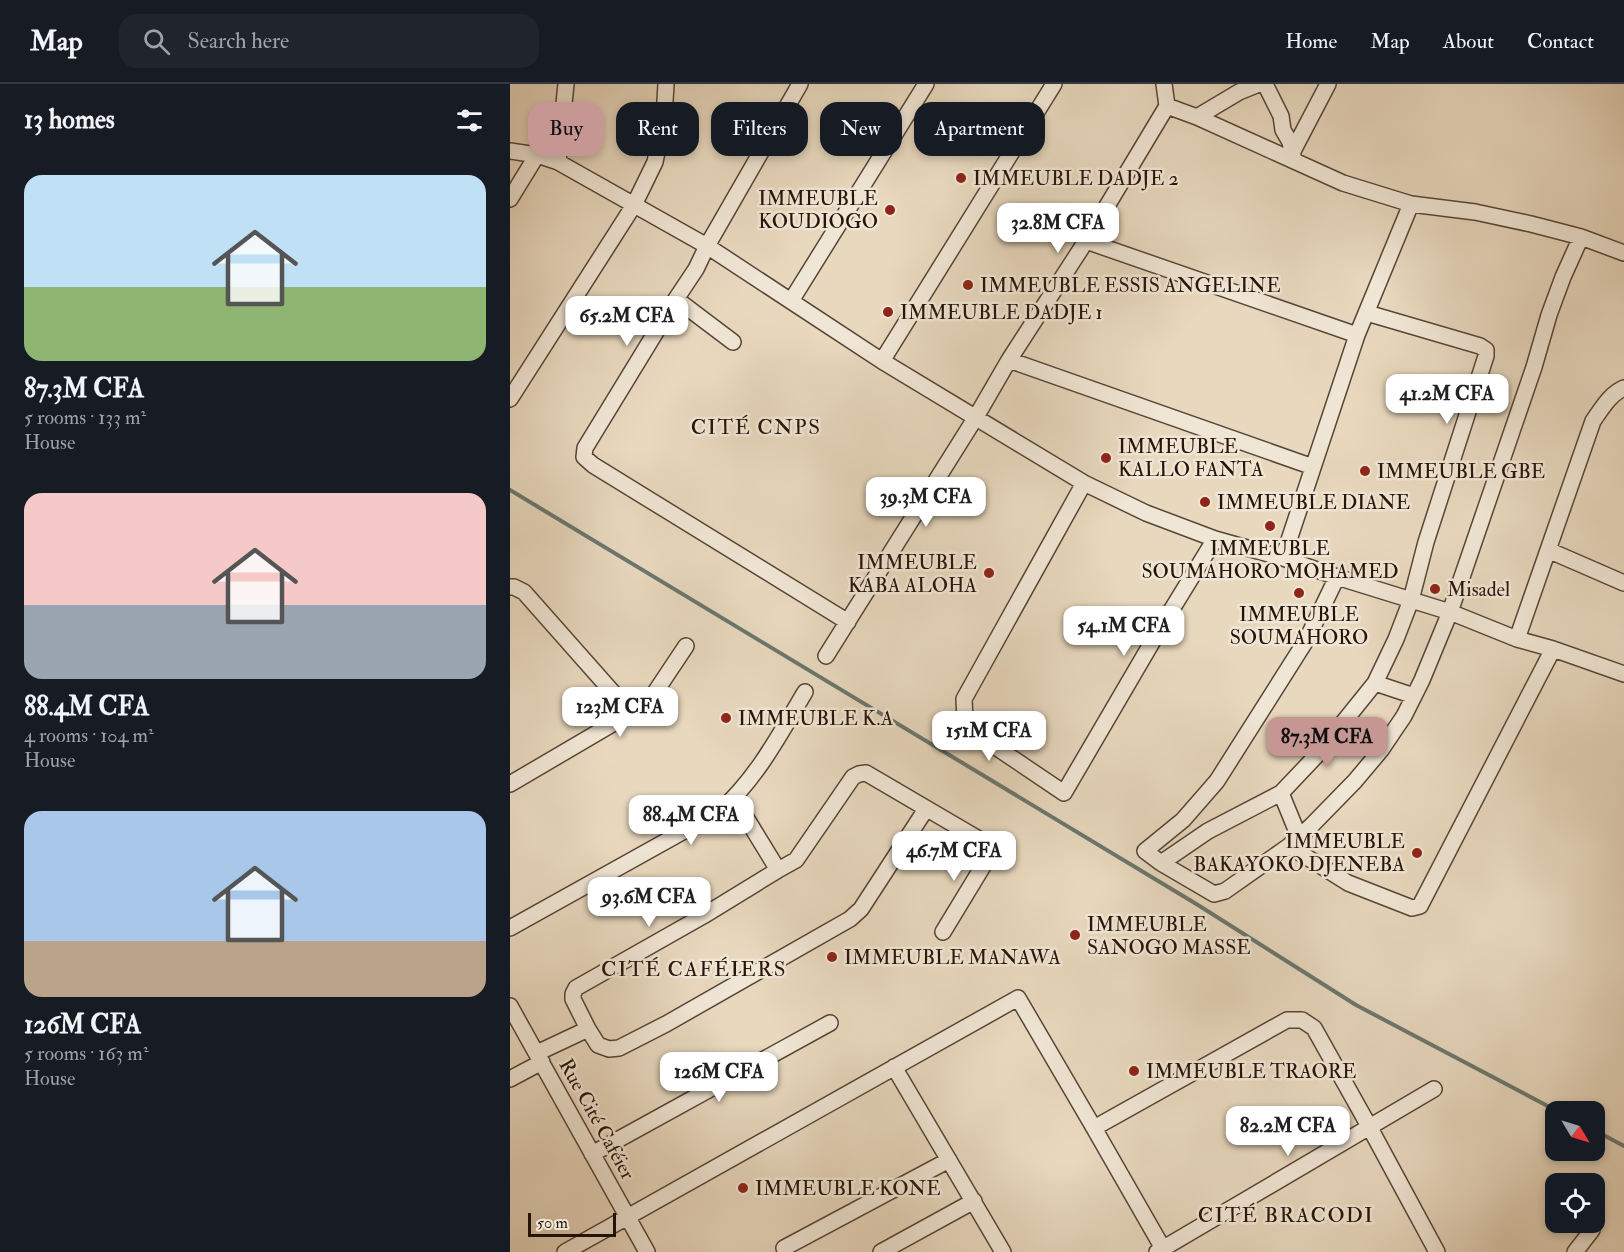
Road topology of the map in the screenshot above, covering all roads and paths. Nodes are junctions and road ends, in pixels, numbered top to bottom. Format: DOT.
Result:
graph roads {
  1 [pos="566,84"];
  2 [pos="666,84"];
  3 [pos="800,84"];
  4 [pos="926,84"];
  5 [pos="1054,84"];
  6 [pos="1164,84"];
  7 [pos="1259,84"];
  8 [pos="1265,84"];
  9 [pos="1328,84"];
  10 [pos="1235,88"];
  11 [pos="1167,106"];
  12 [pos="1197,117"];
  13 [pos="510,151"];
  14 [pos="528,154"];
  15 [pos="1293,155"];
  16 [pos="536,156"];
  17 [pos="540,156"];
  18 [pos="558,162"];
  19 [pos="510,199"];
  20 [pos="1411,204"];
  21 [pos="634,205"];
  22 [pos="1581,237"];
  23 [pos="1086,241"];
  24 [pos="707,246"];
  25 [pos="1622,248"];
  26 [pos="676,299"];
  27 [pos="791,301"];
  28 [pos="1367,313"];
  29 [pos="1358,335"];
  30 [pos="733,342"];
  31 [pos="1010,360"];
  32 [pos="882,361"];
  33 [pos="1624,388"];
  34 [pos="510,399"];
  35 [pos="976,417"];
  36 [pos="1312,467"];
  37 [pos="1084,483"];
  38 [pos="1215,539"];
  39 [pos="1548,550"];
  40 [pos="1283,558"];
  41 [pos="1337,577"];
  42 [pos="1624,584"];
  43 [pos="510,587"];
  44 [pos="1411,600"];
  45 [pos="1450,612"];
  46 [pos="849,622"];
  47 [pos="1517,639"];
  48 [pos="686,646"];
  49 [pos="1553,649"];
  50 [pos="826,656"];
  51 [pos="1624,674"];
  52 [pos="1375,683"];
  53 [pos="805,692"];
  54 [pos="1414,696"];
  55 [pos="631,713"];
  56 [pos="510,784"];
  57 [pos="1281,793"];
  58 [pos="734,798"];
  59 [pos="926,809"];
  60 [pos="1294,841"];
  61 [pos="1161,863"];
  62 [pos="778,870"];
  63 [pos="510,928"];
  64 [pos="943,932"];
  65 [pos="510,1006"];
  66 [pos="830,1023"];
  67 [pos="588,1029"];
  68 [pos="539,1058"];
  69 [pos="894,1067"];
  70 [pos="510,1079"];
  71 [pos="1434,1089"];
  72 [pos="1094,1128"];
  73 [pos="1370,1128"];
  74 [pos="592,1154"];
  75 [pos="949,1160"];
  76 [pos="974,1201"];
  77 [pos="627,1217"];
  78 [pos="1590,1233"];
  79 [pos="784,1248"];
  80 [pos="1433,1250"];
  81 [pos="1162,1251"];
  82 [pos="565,1252"];
  83 [pos="647,1252"];
  84 [pos="880,1252"];
  85 [pos="1003,1252"];
  86 [pos="1575,1252"];
  1 -- 18 [label="street"];
  2 -- 21 [label="street"];
  3 -- 24 [label="street"];
  4 -- 27 [label="street"];
  5 -- 32 [label="street"];
  6 -- 11 [label="street"];
  7 -- 10 [label="street"];
  8 -- 15 [label="street"];
  9 -- 15 [label="street"];
  10 -- 12 [label="street"];
  11 -- 12 [label="street"];
  11 -- 23 [label="street"];
  12 -- 15 [label="street"];
  13 -- 14 [label="street"];
  15 -- 20 [label="street"];
  16 -- 19 [label="street"];
  17 -- 18 [label="street"];
  18 -- 21 [label="street"];
  20 -- 22 [label="street"];
  20 -- 28 [label="street"];
  21 -- 24 [label="street"];
  21 -- 34 [label="street"];
  22 -- 25 [label="street"];
  22 -- 45 [label="street"];
  23 -- 29 [label="street"];
  23 -- 31 [label="street"];
  24 -- 26 [label="street"];
  24 -- 27 [label="street"];
  26 -- 30 [label="street"];
  26 -- 46 [label="street"];
  27 -- 32 [label="street"];
  28 -- 29 [label="street"];
  28 -- 44 [label="street"];
  29 -- 36 [label="street"];
  31 -- 35 [label="street"];
  31 -- 36 [label="street"];
  32 -- 35 [label="street"];
  33 -- 39 [label="street"];
  35 -- 37 [label="street"];
  35 -- 46 [label="street"];
  36 -- 40 [label="street"];
  37 -- 38 [label="street"];
  37 -- 38 [label="street"];
  38 -- 40 [label="street"];
  39 -- 42 [label="street"];
  39 -- 47 [label="street"];
  40 -- 41 [label="street"];
  41 -- 44 [label="street"];
  41 -- 61 [label="street"];
  43 -- 55 [label="street"];
  44 -- 45 [label="street"];
  44 -- 52 [label="street"];
  45 -- 47 [label="street"];
  45 -- 54 [label="street"];
  46 -- 50 [label="street"];
  47 -- 49 [label="street"];
  48 -- 55 [label="street"];
  49 -- 51 [label="street"];
  49 -- 60 [label="street"];
  52 -- 54 [label="street"];
  52 -- 57 [label="street"];
  53 -- 58 [label="street"];
  54 -- 60 [label="street"];
  55 -- 56 [label="street"];
  57 -- 60 [label="street"];
  57 -- 61 [label="street"];
  58 -- 62 [label="street"];
  58 -- 63 [label="street"];
  59 -- 62 [label="street"];
  59 -- 64 [label="street"];
  59 -- 67 [label="street"];
  60 -- 61 [label="street"];
  62 -- 67 [label="street"];
  65 -- 68 [label="street, Rue Cité Caféier"];
  66 -- 74 [label="street"];
  67 -- 68 [label="street"];
  68 -- 70 [label="street"];
  68 -- 74 [label="street, Rue Cité Caféier"];
  69 -- 72 [label="street"];
  69 -- 75 [label="street"];
  69 -- 77 [label="street"];
  71 -- 73 [label="street"];
  72 -- 73 [label="street"];
  72 -- 81 [label="street"];
  73 -- 80 [label="street"];
  73 -- 81 [label="street"];
  74 -- 77 [label="street, Rue Cité Caféier"];
  75 -- 76 [label="street"];
  75 -- 79 [label="street"];
  76 -- 84 [label="street"];
  76 -- 85 [label="street"];
  77 -- 82 [label="street"];
  77 -- 83 [label="street, Rue Cité Caféier"];
  78 -- 86 [label="street"];
}
